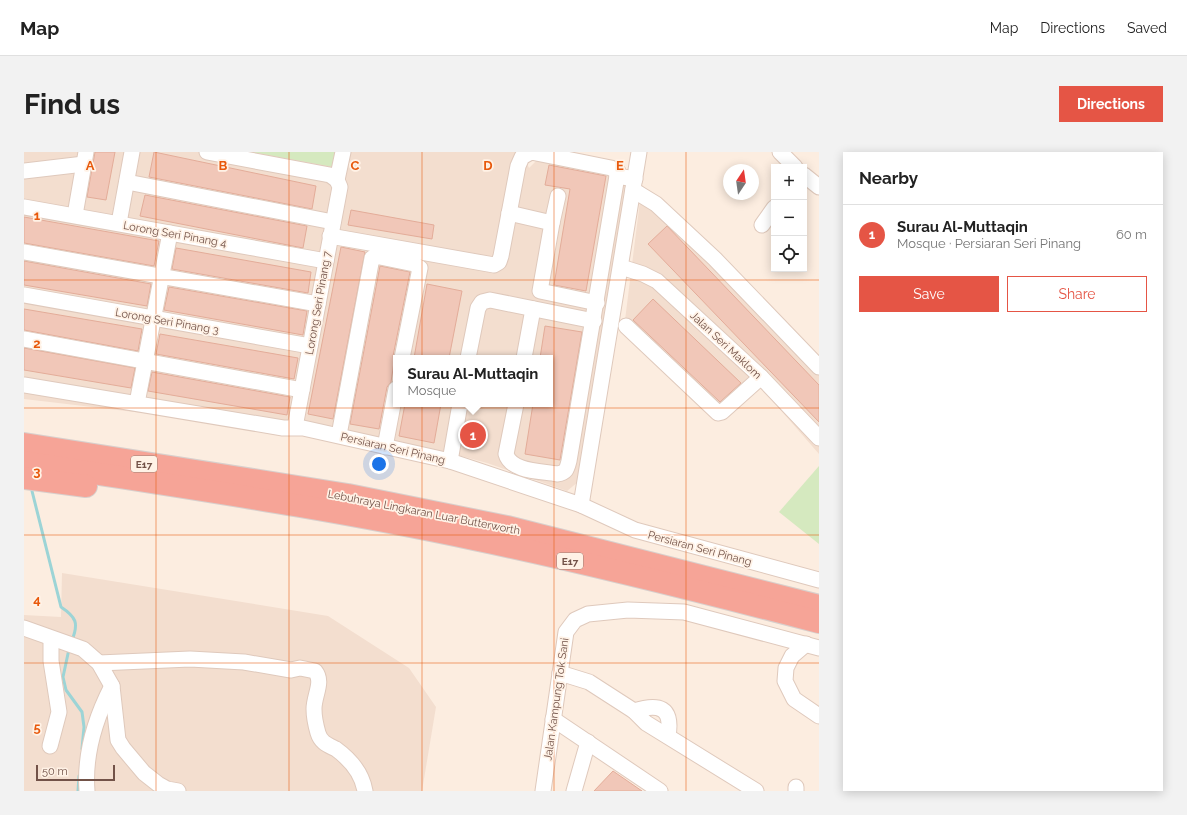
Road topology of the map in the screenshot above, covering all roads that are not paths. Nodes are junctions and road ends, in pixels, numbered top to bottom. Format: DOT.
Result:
graph roads {
  1 [pos="132,152"];
  2 [pos="207,152"];
  3 [pos="343,152"];
  4 [pos="639,152"];
  5 [pos="780,152"];
  6 [pos="85,158"];
  7 [pos="792,164"];
  8 [pos="24,171"];
  9 [pos="617,176"];
  10 [pos="807,177"];
  11 [pos="337,180"];
  12 [pos="127,182"];
  13 [pos="634,185"];
  14 [pos="819,187"];
  15 [pos="558,196"];
  16 [pos="24,207"];
  17 [pos="771,212"];
  18 [pos="509,213"];
  19 [pos="75,216"];
  20 [pos="119,223"];
  21 [pos="552,223"];
  22 [pos="762,225"];
  23 [pos="332,229"];
  24 [pos="170,233"];
  25 [pos="24,252"];
  26 [pos="326,262"];
  27 [pos="621,267"];
  28 [pos="162,276"];
  29 [pos="24,295"];
  30 [pos="597,303"];
  31 [pos="318,304"];
  32 [pos="533,309"];
  33 [pos="154,318"];
  34 [pos="594,321"];
  35 [pos="626,326"];
  36 [pos="24,339"];
  37 [pos="310,346"];
  38 [pos="403,355"];
  39 [pos="469,355"];
  40 [pos="525,355"];
  41 [pos="146,360"];
  42 [pos="819,367"];
  43 [pos="761,377"];
  44 [pos="24,385"];
  45 [pos="302,390"];
  46 [pos="138,403"];
  47 [pos="393,405"];
  48 [pos="459,407"];
  49 [pos="515,407"];
  50 [pos="295,427"];
  51 [pos="24,430"];
  52 [pos="339,435"];
  53 [pos="819,438"];
  54 [pos="24,444"];
  55 [pos="385,447"];
  56 [pos="450,461"];
  57 [pos="24,462"];
  58 [pos="24,478"];
  59 [pos="264,491"];
  60 [pos="581,505"];
  61 [pos="819,580"];
  62 [pos="819,606"];
  63 [pos="819,622"];
  64 [pos="24,628"];
  65 [pos="54,640"];
  66 [pos="812,646"];
  67 [pos="99,663"];
  68 [pos="560,673"];
  69 [pos="112,686"];
  70 [pos="819,716"];
  71 [pos="553,719"];
  72 [pos="588,742"];
  73 [pos="50,746"];
  74 [pos="87,791"];
  75 [pos="178,791"];
  76 [pos="365,791"];
  77 [pos="543,791"];
  78 [pos="574,791"];
  79 [pos="660,791"];
  80 [pos="756,791"];
  1 -- 12 [label="street"];
  2 -- 11 [label="street"];
  3 -- 11 [label="street, Lorong Seri Pinang 7"];
  4 -- 13 [label="street"];
  5 -- 7 [label="street"];
  6 -- 8 [label="street"];
  6 -- 19 [label="street"];
  9 -- 13 [label="street"];
  9 -- 18 [label="street"];
  9 -- 30 [label="street"];
  10 -- 14 [label="street"];
  11 -- 23 [label="street, Lorong Seri Pinang 7"];
  12 -- 20 [label="street"];
  12 -- 23 [label="street"];
  13 -- 27 [label="street"];
  13 -- 42 [label="street"];
  15 -- 21 [label="street"];
  16 -- 19 [label="street, Lorong Seri Pinang 4"];
  17 -- 22 [label="street"];
  18 -- 21 [label="street"];
  18 -- 23 [label="street"];
  19 -- 20 [label="street, Lorong Seri Pinang 4"];
  20 -- 24 [label="street, Lorong Seri Pinang 4"];
  21 -- 30 [label="street"];
  23 -- 26 [label="street, Lorong Seri Pinang 7"];
  24 -- 26 [label="street, Lorong Seri Pinang 4"];
  24 -- 28 [label="street"];
  25 -- 28 [label="street"];
  26 -- 31 [label="street, Lorong Seri Pinang 7"];
  27 -- 43 [label="street, Jalan Seri Maklom"];
  27 -- 60 [label="street"];
  28 -- 31 [label="street"];
  28 -- 33 [label="street"];
  29 -- 33 [label="street, Lorong Seri Pinang 3"];
  30 -- 34 [label="street"];
  31 -- 37 [label="street, Lorong Seri Pinang 7"];
  32 -- 34 [label="street"];
  32 -- 39 [label="street"];
  32 -- 40 [label="street"];
  33 -- 37 [label="street, Lorong Seri Pinang 3"];
  33 -- 41 [label="street"];
  34 -- 49 [label="street"];
  35 -- 43 [label="street"];
  36 -- 41 [label="street"];
  37 -- 45 [label="street, Lorong Seri Pinang 7"];
  38 -- 52 [label="street"];
  41 -- 45 [label="street"];
  41 -- 46 [label="street"];
  43 -- 53 [label="street, Jalan Seri Maklom"];
  44 -- 46 [label="street, Persiaran Seri Pinang"];
  45 -- 50 [label="street, Lorong Seri Pinang 7"];
  46 -- 50 [label="street, Persiaran Seri Pinang"];
  47 -- 55 [label="street"];
  48 -- 56 [label="street"];
  50 -- 52 [label="street, Persiaran Seri Pinang"];
  51 -- 59 [label="highway"];
  52 -- 55 [label="street, Persiaran Seri Pinang"];
  54 -- 59 [label="highway, Lebuhraya Lingkaran Luar Butterworth / E17"];
  55 -- 56 [label="street, Persiaran Seri Pinang"];
  56 -- 60 [label="street, Persiaran Seri Pinang"];
  57 -- 59 [label="highway, Lebuhraya Lingkaran Luar Butterworth / E17"];
  58 -- 59 [label="highway"];
  59 -- 62 [label="highway, Lebuhraya Lingkaran Luar Butterworth / E17"];
  59 -- 63 [label="highway, Lebuhraya Lingkaran Luar Butterworth / E17"];
  60 -- 61 [label="street, Persiaran Seri Pinang"];
  64 -- 65 [label="street"];
  65 -- 67 [label="street"];
  65 -- 73 [label="street"];
  66 -- 68 [label="street, Jalan Kampung Tok Sani"];
  66 -- 70 [label="street"];
  67 -- 69 [label="street"];
  67 -- 76 [label="street"];
  68 -- 71 [label="street, Jalan Kampung Tok Sani"];
  68 -- 80 [label="street"];
  69 -- 74 [label="street"];
  69 -- 75 [label="street"];
  71 -- 72 [label="street"];
  71 -- 77 [label="street, Jalan Kampung Tok Sani"];
  72 -- 78 [label="street"];
  72 -- 79 [label="street"];
}
